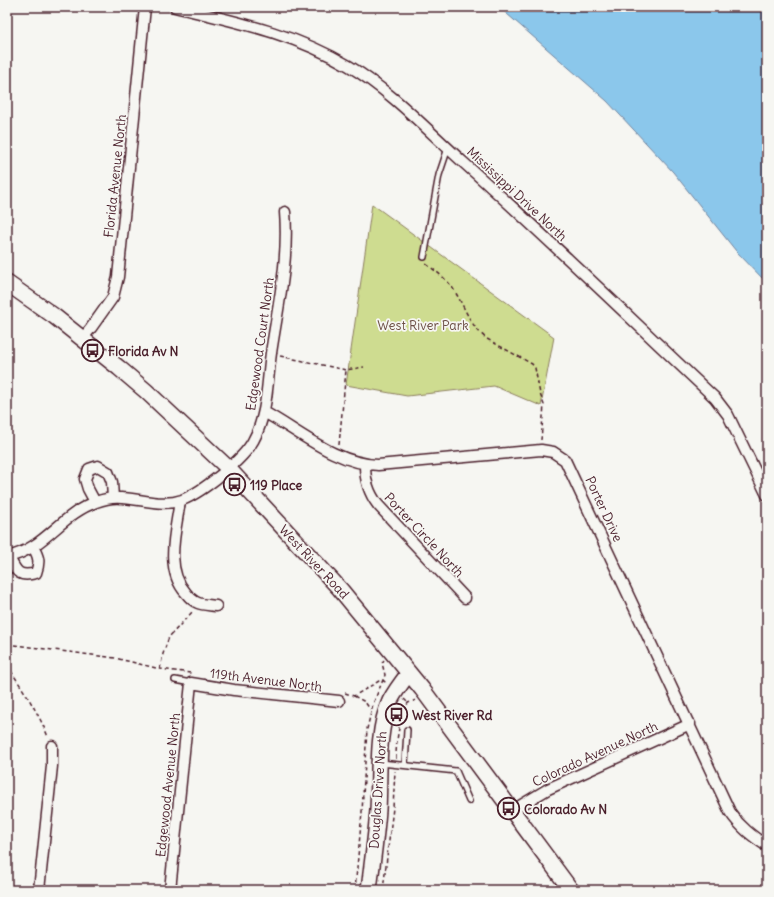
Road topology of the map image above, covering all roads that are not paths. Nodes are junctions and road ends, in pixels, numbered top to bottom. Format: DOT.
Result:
graph roads {
  1 [pos="145,7"];
  2 [pos="175,7"];
  3 [pos="448,148"];
  4 [pos="285,212"];
  5 [pos="424,257"];
  6 [pos="7,283"];
  7 [pos="83,338"];
  8 [pos="264,412"];
  9 [pos="365,464"];
  10 [pos="228,468"];
  11 [pos="767,495"];
  12 [pos="113,498"];
  13 [pos="180,501"];
  14 [pos="95,502"];
  15 [pos="33,547"];
  16 [pos="8,557"];
  17 [pos="465,598"];
  18 [pos="216,606"];
  19 [pos="409,673"];
  20 [pos="193,679"];
  21 [pos="175,680"];
  22 [pos="340,697"];
  23 [pos="690,724"];
  24 [pos="406,730"];
  25 [pos="52,746"];
  26 [pos="380,763"];
  27 [pos="405,765"];
  28 [pos="469,801"];
  29 [pos="513,810"];
  30 [pos="767,846"];
  31 [pos="39,890"];
  32 [pos="170,890"];
  33 [pos="369,890"];
  34 [pos="571,890"];
  1 -- 7 [label="street, Florida Avenue North"];
  2 -- 3 [label="street, Mississippi Drive North"];
  3 -- 5 [label="lane"];
  3 -- 11 [label="street, Mississippi Drive North"];
  4 -- 8 [label="street, Edgewood Court North"];
  6 -- 7 [label="main road, West River Road"];
  7 -- 10 [label="main road, West River Road"];
  8 -- 9 [label="street, Porter Drive"];
  8 -- 10 [label="street, Edgewood Court North"];
  9 -- 17 [label="street, Porter Circle North"];
  9 -- 23 [label="street, Porter Drive"];
  10 -- 13 [label="street, Edgewood Court North"];
  10 -- 19 [label="main road, West River Road"];
  12 -- 13 [label="street"];
  12 -- 14 [label="street"];
  12 -- 14 [label="street"];
  13 -- 18 [label="street"];
  14 -- 15 [label="street"];
  15 -- 16 [label="street"];
  15 -- 16 [label="street"];
  19 -- 26 [label="main road, Douglas Drive North"];
  19 -- 29 [label="main road, West River Road"];
  20 -- 21 [label="lane"];
  20 -- 22 [label="street, 119th Avenue North"];
  20 -- 32 [label="street, Edgewood Avenue North"];
  23 -- 29 [label="street, Colorado Avenue North"];
  23 -- 30 [label="street, Porter Drive"];
  24 -- 27 [label="lane"];
  25 -- 31 [label="street"];
  26 -- 27 [label="lane"];
  26 -- 33 [label="main road, Douglas Drive North"];
  27 -- 28 [label="lane"];
  29 -- 34 [label="main road, West River Road"];
}
